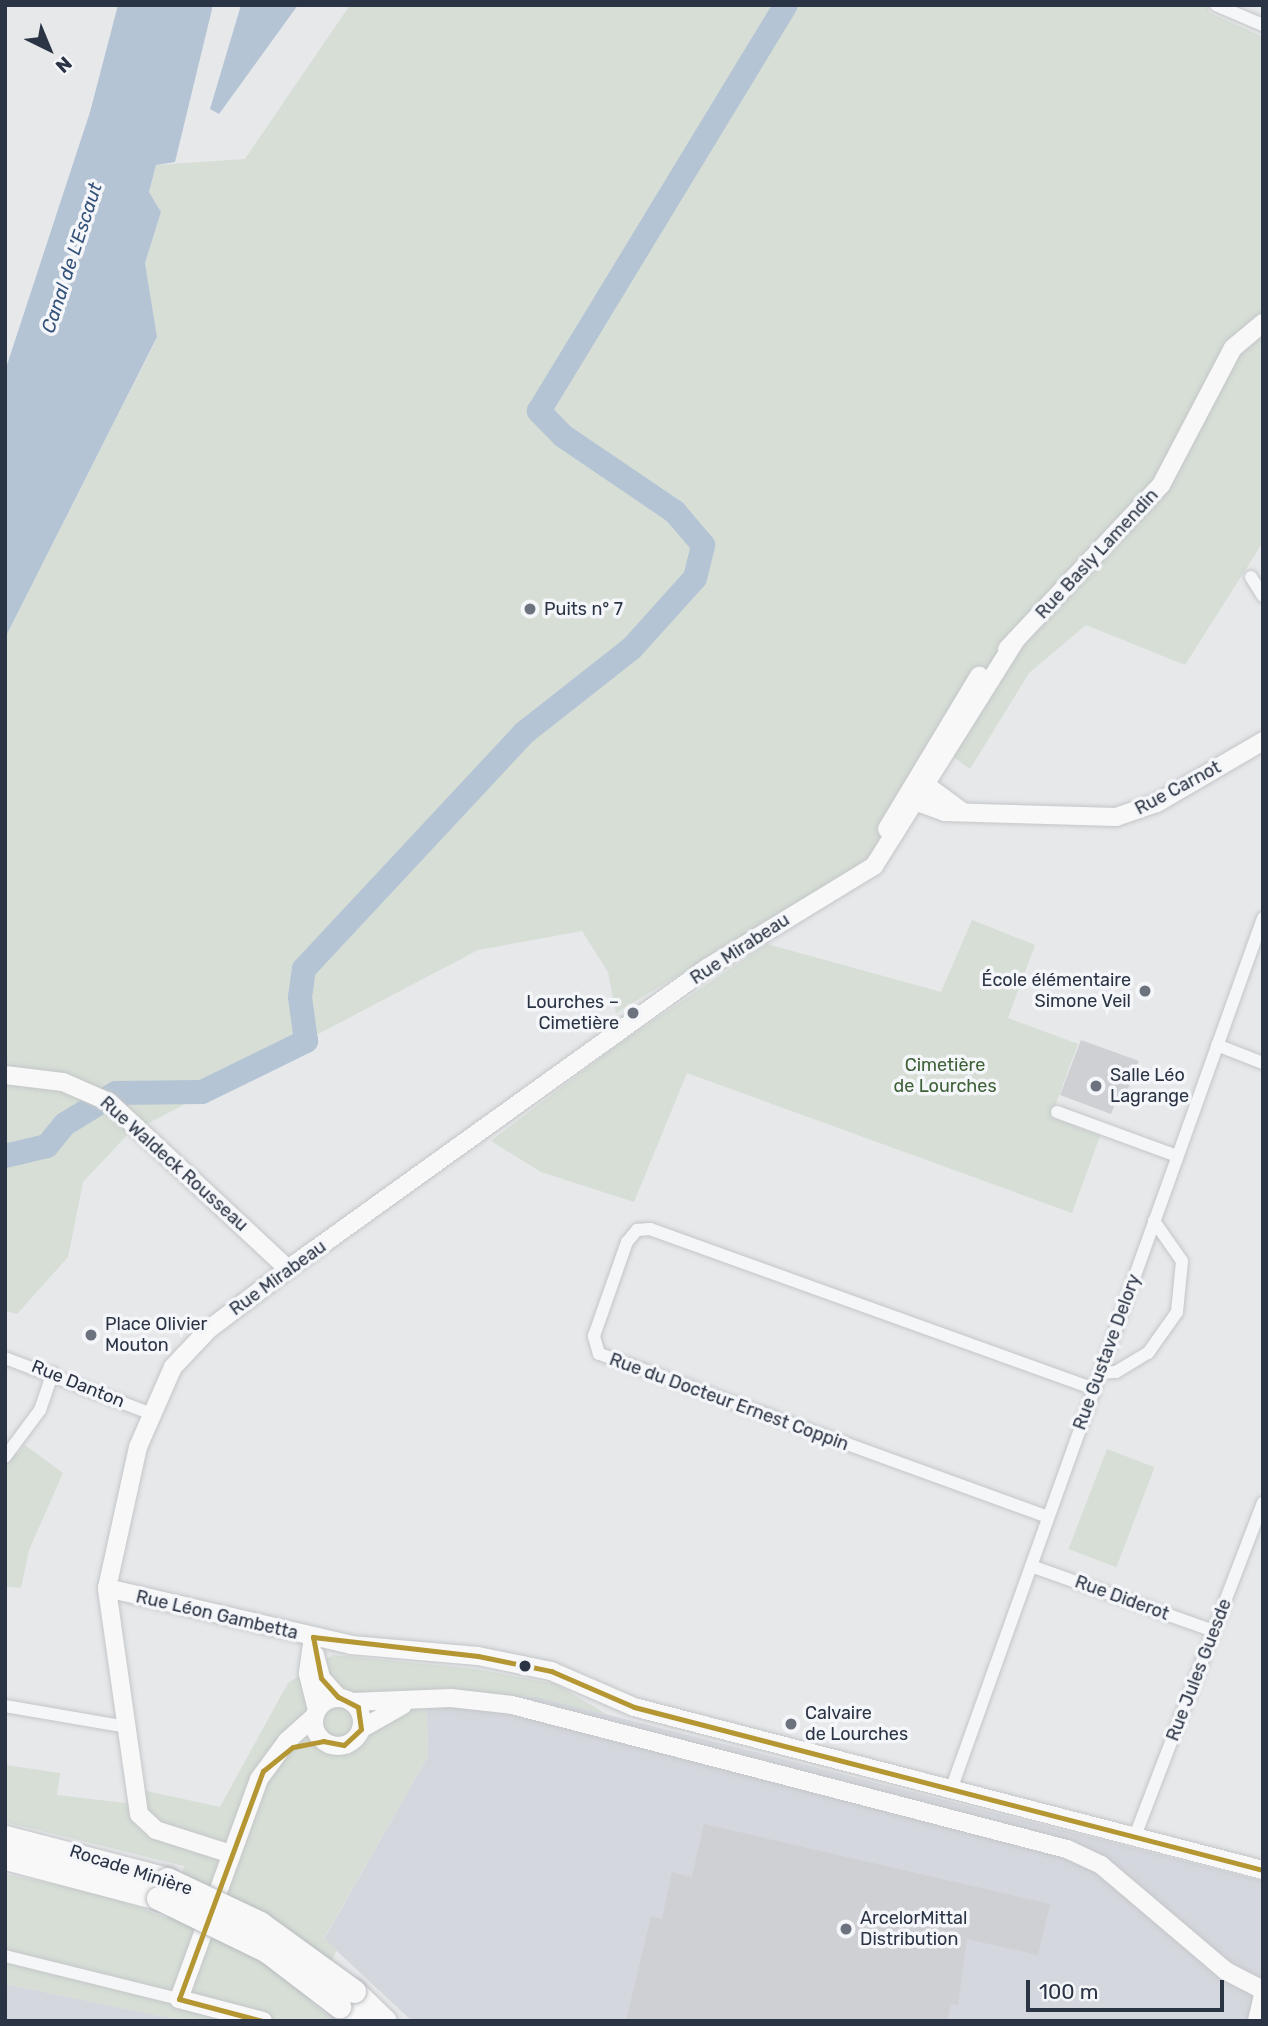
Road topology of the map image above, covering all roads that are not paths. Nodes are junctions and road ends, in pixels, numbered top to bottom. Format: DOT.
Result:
graph roads {
  1 [pos="1216,5"];
  2 [pos="1263,25"];
  3 [pos="1263,323"];
  4 [pos="1251,577"];
  5 [pos="1263,596"];
  6 [pos="1263,741"];
  7 [pos="922,781"];
  8 [pos="911,800"];
  9 [pos="963,812"];
  10 [pos="1263,918"];
  11 [pos="1217,1045"];
  12 [pos="1263,1063"];
  13 [pos="5,1075"];
  14 [pos="1057,1112"];
  15 [pos="1177,1156"];
  16 [pos="1154,1221"];
  17 [pos="288,1269"];
  18 [pos="5,1358"];
  19 [pos="53,1373"];
  20 [pos="1100,1373"];
  21 [pos="1094,1389"];
  22 [pos="149,1413"];
  23 [pos="5,1457"];
  24 [pos="1263,1503"];
  25 [pos="1048,1517"];
  26 [pos="1031,1566"];
  27 [pos="107,1588"];
  28 [pos="1214,1631"];
  29 [pos="313,1637"];
  30 [pos="345,1699"];
  31 [pos="420,1700"];
  32 [pos="5,1706"];
  33 [pos="316,1714"];
  34 [pos="126,1727"];
  35 [pos="361,1729"];
  36 [pos="323,1741"];
  37 [pos="268,1764"];
  38 [pos="952,1787"];
  39 [pos="1135,1836"];
  40 [pos="5,1837"];
  41 [pos="231,1854"];
  42 [pos="5,1858"];
  43 [pos="1263,1871"];
  44 [pos="163,1888"];
  45 [pos="5,1956"];
  46 [pos="179,1999"];
  47 [pos="1261,2002"];
  48 [pos="350,2006"];
  49 [pos="263,2021"];
  50 [pos="385,2021"];
  1 -- 2 [label="street"];
  3 -- 7 [label="street, Rue Basly Lamendin"];
  4 -- 5 [label="street"];
  6 -- 9 [label="street, Rue Carnot"];
  7 -- 8 [label="street, Rue Basly Lamendin"];
  7 -- 9 [label="street"];
  8 -- 9 [label="street, Rue Carnot"];
  8 -- 17 [label="street, Rue Mirabeau"];
  10 -- 11 [label="street, Rue Gustave Delory"];
  11 -- 12 [label="street"];
  11 -- 15 [label="street, Rue Gustave Delory"];
  13 -- 17 [label="street, Rue Waldeck Rousseau"];
  14 -- 15 [label="street"];
  15 -- 16 [label="street, Rue Gustave Delory"];
  16 -- 20 [label="street, Rue Gustave Delory"];
  16 -- 20 [label="street"];
  17 -- 22 [label="street, Rue Mirabeau"];
  18 -- 19 [label="street, Rue Danton"];
  19 -- 22 [label="street, Rue Danton"];
  19 -- 23 [label="street"];
  20 -- 21 [label="street, Rue Gustave Delory"];
  21 -- 25 [label="street, Rue Gustave Delory"];
  21 -- 25 [label="street, Rue du Docteur Ernest Coppin"];
  22 -- 27 [label="street, Rue Mirabeau"];
  24 -- 28 [label="street, Rue Jules Guesde"];
  25 -- 26 [label="street, Rue Gustave Delory"];
  26 -- 28 [label="street, Rue Diderot"];
  26 -- 38 [label="street, Rue Gustave Delory"];
  27 -- 29 [label="street, Rue Léon Gambetta"];
  27 -- 34 [label="street, Rue Mirabeau"];
  28 -- 39 [label="street, Rue Jules Guesde"];
  29 -- 30 [label="street"];
  29 -- 33 [label="street"];
  29 -- 38 [label="street, Rue Léon Gambetta"];
  30 -- 31 [label="street"];
  30 -- 33 [label="street"];
  30 -- 35 [label="street"];
  31 -- 35 [label="street"];
  31 -- 47 [label="street"];
  32 -- 34 [label="street"];
  33 -- 36 [label="street"];
  33 -- 37 [label="street"];
  34 -- 41 [label="street, Rue Mirabeau"];
  35 -- 36 [label="street"];
  36 -- 37 [label="street"];
  37 -- 41 [label="street"];
  38 -- 39 [label="street, Rue Léon Gambetta"];
  39 -- 43 [label="street, Rue Léon Gambetta"];
  40 -- 44 [label="highway, Rocade Minière"];
  41 -- 46 [label="street"];
  42 -- 44 [label="highway, Rocade Minière"];
  44 -- 48 [label="highway, Rocade Minière, bridge"];
  45 -- 46 [label="street"];
  46 -- 49 [label="street"];
  48 -- 50 [label="highway, Rocade Minière"];
}
